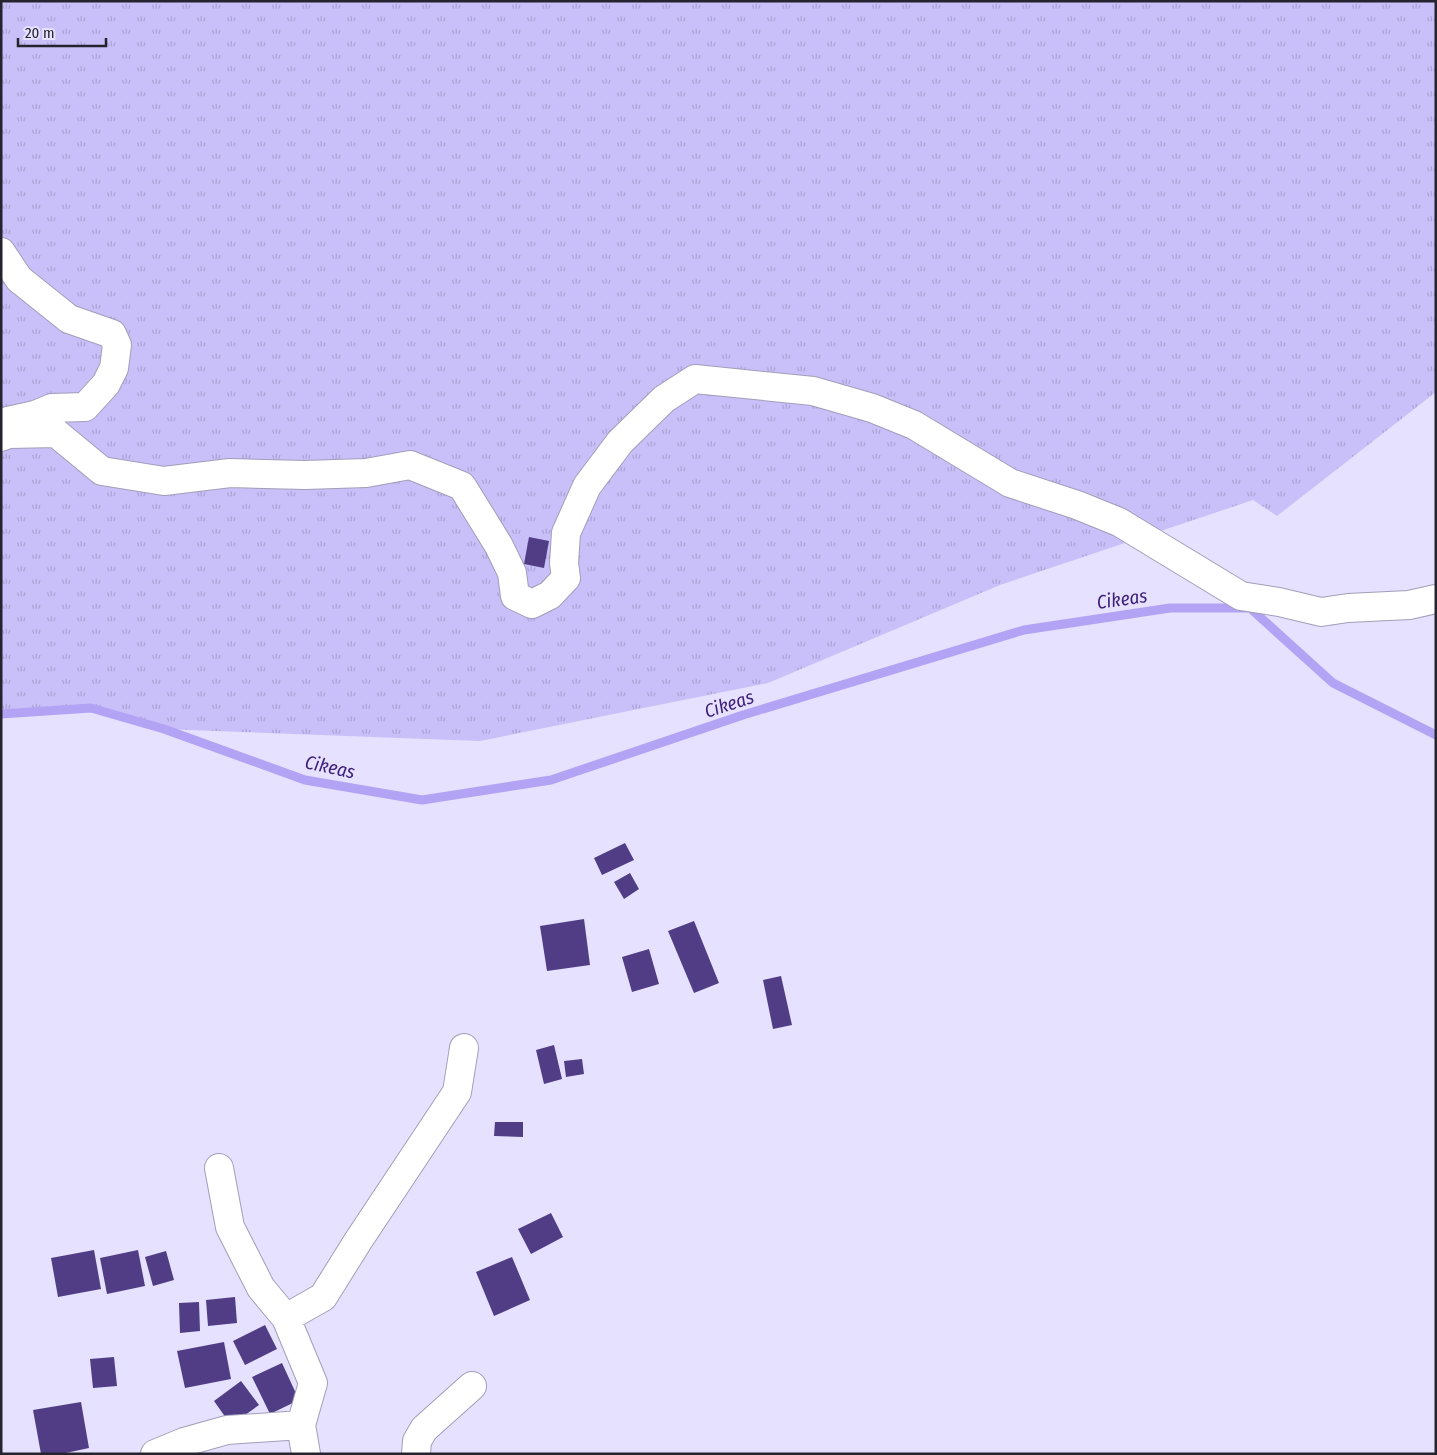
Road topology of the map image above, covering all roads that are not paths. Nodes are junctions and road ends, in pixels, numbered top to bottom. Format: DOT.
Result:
graph roads {
  1 [pos="1,252"];
  2 [pos="1,426"];
  3 [pos="1,437"];
  4 [pos="1436,599"];
  5 [pos="464,1048"];
  6 [pos="219,1168"];
  7 [pos="286,1318"];
  8 [pos="472,1386"];
  9 [pos="301,1425"];
  10 [pos="155,1454"];
  11 [pos="306,1454"];
  12 [pos="416,1454"];
  1 -- 2 [label="street"];
  3 -- 4 [label="street"];
  5 -- 7 [label="street"];
  6 -- 7 [label="street"];
  7 -- 9 [label="street"];
  8 -- 12 [label="street"];
  9 -- 10 [label="street"];
  9 -- 11 [label="street"];
}
